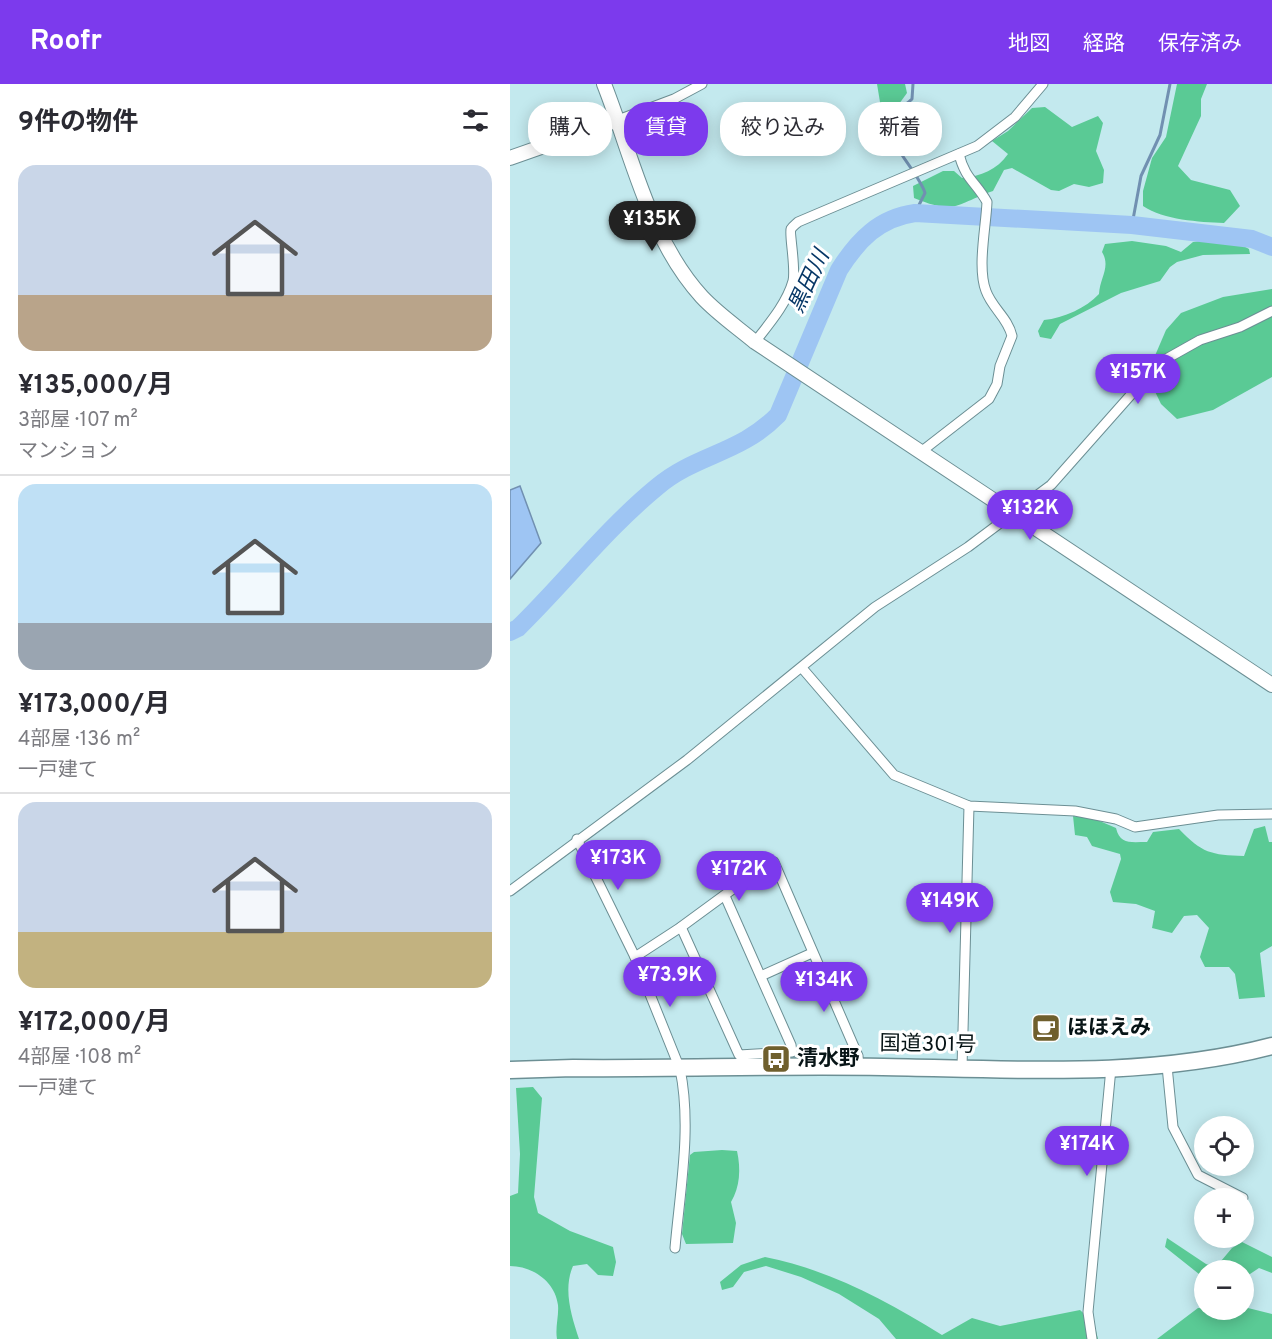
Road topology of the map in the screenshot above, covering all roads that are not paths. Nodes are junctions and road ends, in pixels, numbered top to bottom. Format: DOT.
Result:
graph roads {
  1 [pos="604,84"];
  2 [pos="702,84"];
  3 [pos="1043,84"];
  4 [pos="618,120"];
  5 [pos="959,154"];
  6 [pos="510,158"];
  7 [pos="1272,311"];
  8 [pos="755,342"];
  9 [pos="922,452"];
  10 [pos="1014,511"];
  11 [pos="802,668"];
  12 [pos="1272,685"];
  13 [pos="969,806"];
  14 [pos="1272,814"];
  15 [pos="577,839"];
  16 [pos="510,891"];
  17 [pos="725,896"];
  18 [pos="681,927"];
  19 [pos="812,953"];
  20 [pos="634,957"];
  21 [pos="761,976"];
  22 [pos="1272,1046"];
  23 [pos="860,1066"];
  24 [pos="1167,1066"];
  25 [pos="962,1068"];
  26 [pos="1111,1068"];
  27 [pos="680,1069"];
  28 [pos="510,1070"];
  29 [pos="1224,1188"];
  30 [pos="675,1248"];
  31 [pos="1092,1339"];
  1 -- 4 [label="street"];
  2 -- 4 [label="street"];
  3 -- 5 [label="street"];
  4 -- 6 [label="street"];
  4 -- 8 [label="street"];
  5 -- 8 [label="street"];
  5 -- 9 [label="street"];
  7 -- 10 [label="street"];
  8 -- 9 [label="street"];
  9 -- 10 [label="street"];
  10 -- 11 [label="street"];
  10 -- 12 [label="street"];
  11 -- 13 [label="street"];
  11 -- 15 [label="street"];
  13 -- 14 [label="street"];
  13 -- 25 [label="street"];
  15 -- 16 [label="street"];
  15 -- 20 [label="street"];
  17 -- 18 [label="street"];
  17 -- 19 [label="street"];
  17 -- 21 [label="street"];
  18 -- 20 [label="street"];
  18 -- 21 [label="street"];
  19 -- 21 [label="street"];
  19 -- 23 [label="street"];
  20 -- 27 [label="street"];
  22 -- 24 [label="highway, 国道301号"];
  23 -- 25 [label="highway, 国道301号"];
  23 -- 27 [label="highway, 国道301号"];
  24 -- 26 [label="highway, 国道301号"];
  24 -- 29 [label="street"];
  25 -- 26 [label="highway, 国道301号"];
  26 -- 31 [label="street"];
  27 -- 28 [label="highway, 国道301号"];
  27 -- 30 [label="street"];
}
